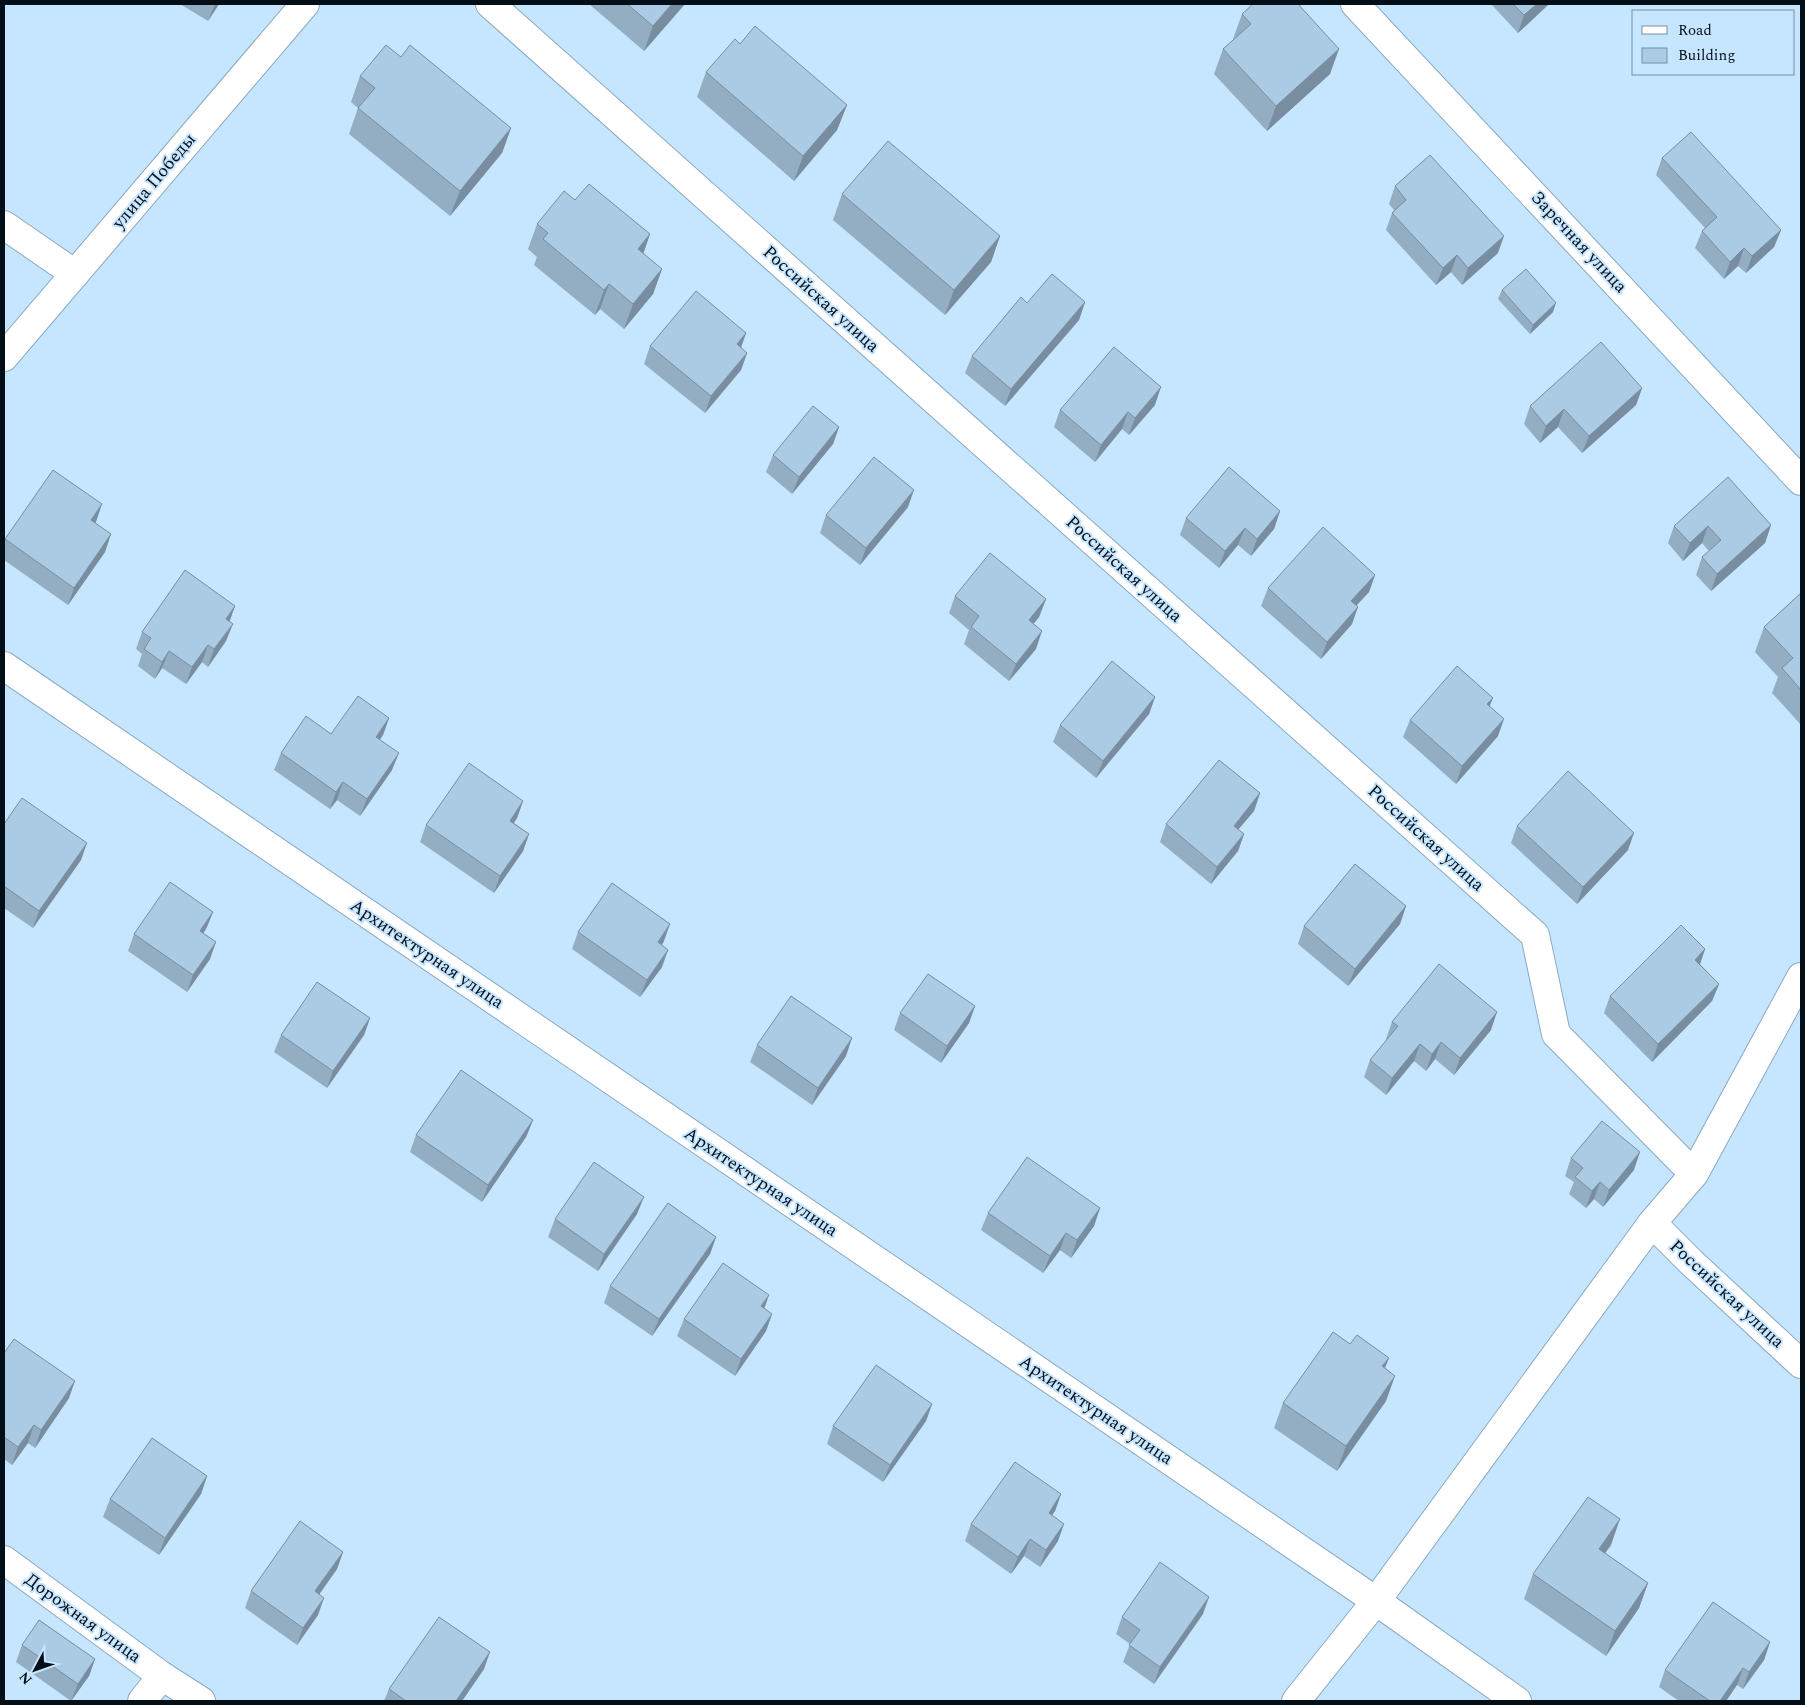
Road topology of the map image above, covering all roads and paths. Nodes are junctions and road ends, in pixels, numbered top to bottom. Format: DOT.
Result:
graph roads {
  1 [pos="305,4"];
  2 [pos="490,4"];
  3 [pos="1355,4"];
  4 [pos="4,225"];
  5 [pos="75,274"];
  6 [pos="4,357"];
  7 [pos="1801,482"];
  8 [pos="4,666"];
  9 [pos="1801,977"];
  10 [pos="1694,1174"];
  11 [pos="1652,1223"];
  12 [pos="1801,1364"];
  13 [pos="4,1560"];
  14 [pos="1376,1601"];
  15 [pos="162,1676"];
  16 [pos="142,1701"];
  17 [pos="202,1701"];
  18 [pos="1296,1701"];
  19 [pos="1517,1701"];
  1 -- 5 [label="street, улица Победы"];
  2 -- 10 [label="street, Российская улица"];
  3 -- 7 [label="street, Заречная улица"];
  4 -- 5 [label="street"];
  5 -- 6 [label="street, улица Победы"];
  8 -- 14 [label="street, Архитектурная улица"];
  9 -- 10 [label="street"];
  10 -- 11 [label="street"];
  11 -- 12 [label="street, Российская улица"];
  11 -- 14 [label="street"];
  13 -- 15 [label="street, Дорожная улица"];
  14 -- 18 [label="street"];
  14 -- 19 [label="street, Архитектурная улица"];
  15 -- 16 [label="street"];
  15 -- 17 [label="street, Дорожная улица"];
}
